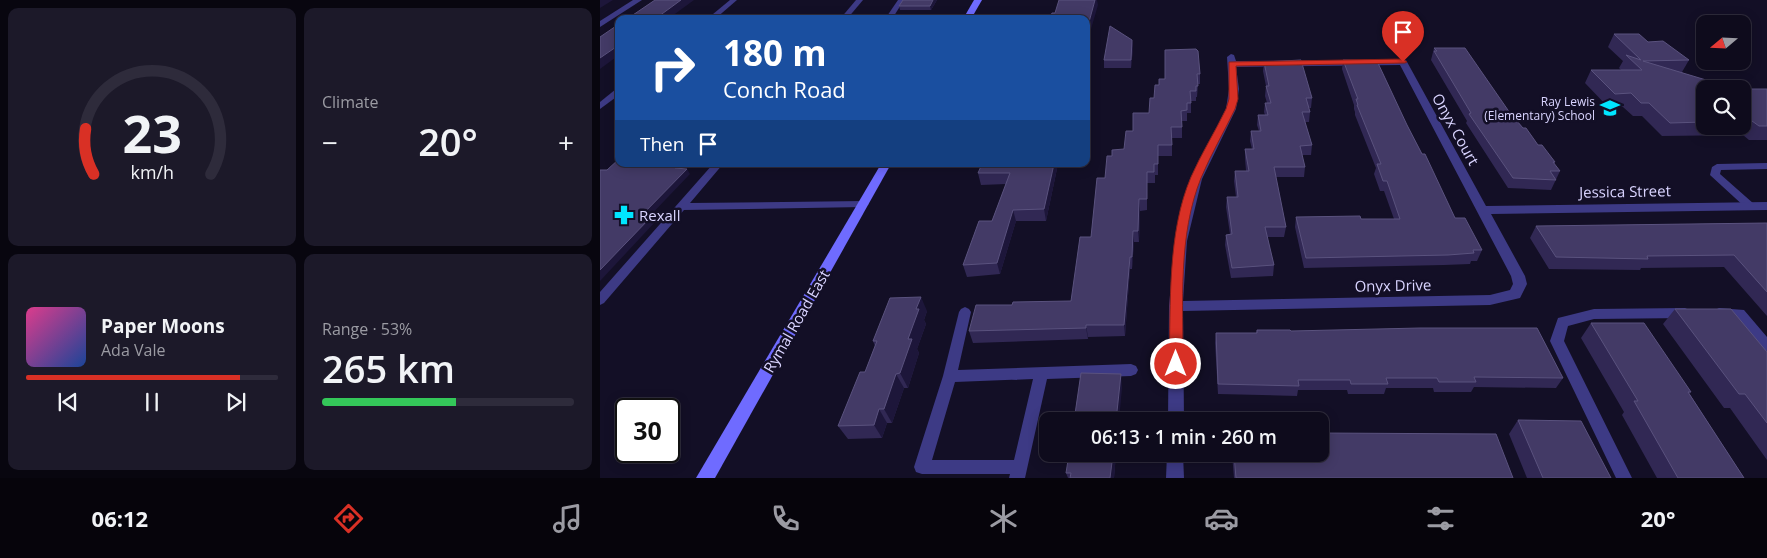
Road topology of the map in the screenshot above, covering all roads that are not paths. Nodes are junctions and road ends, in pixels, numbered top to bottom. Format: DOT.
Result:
graph roads {
  1 [pos="638,0"];
  2 [pos="734,0"];
  3 [pos="860,0"];
  4 [pos="902,0"];
  5 [pos="978,0"];
  6 [pos="615,15"];
  7 [pos="615,15"];
  8 [pos="715,15"];
  9 [pos="847,15"];
  10 [pos="891,15"];
  11 [pos="969,15"];
  12 [pos="600,25"];
  13 [pos="615,94"];
  14 [pos="600,106"];
  15 [pos="1767,166"];
  16 [pos="715,167"];
  17 [pos="884,167"];
  18 [pos="864,204"];
  19 [pos="1750,206"];
  20 [pos="1767,206"];
  21 [pos="681,207"];
  22 [pos="1483,210"];
  23 [pos="600,300"];
  24 [pos="1176,306"];
  25 [pos="965,312"];
  26 [pos="1767,346"];
  27 [pos="1131,370"];
  28 [pos="1042,372"];
  29 [pos="950,376"];
  30 [pos="1176,412"];
  31 [pos="1175,462"];
  32 [pos="1018,473"];
  33 [pos="705,478"];
  34 [pos="1175,478"];
  35 [pos="1624,478"];
  1 -- 7 [label="street"];
  2 -- 8 [label="lane"];
  3 -- 9 [label="lane"];
  4 -- 10 [label="lane"];
  5 -- 11 [label="main road"];
  6 -- 12 [label="street"];
  13 -- 14 [label="lane"];
  15 -- 19 [label="lane"];
  16 -- 21 [label="lane"];
  17 -- 18 [label="main road, Rymal Road East"];
  18 -- 21 [label="lane"];
  18 -- 33 [label="main road, Rymal Road East"];
  19 -- 20 [label="street, Jessica Street"];
  19 -- 22 [label="street, Jessica Street"];
  21 -- 23 [label="lane"];
  22 -- 24 [label="street, Onyx Drive"];
  22 -- 24 [label="street, Onyx Court"];
  24 -- 30 [label="street"];
  25 -- 29 [label="lane"];
  26 -- 35 [label="lane"];
  27 -- 28 [label="lane"];
  28 -- 29 [label="lane"];
  28 -- 32 [label="lane"];
  29 -- 32 [label="lane"];
  31 -- 34 [label="street"];
}
